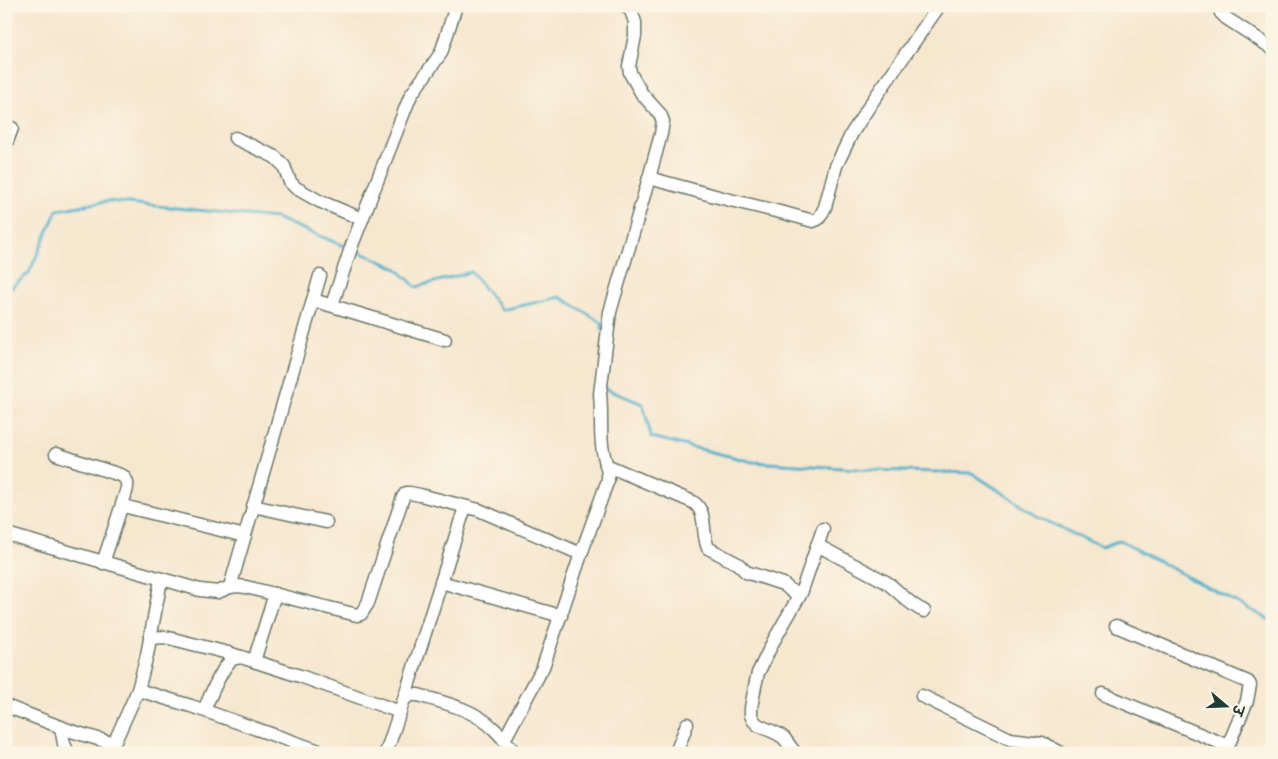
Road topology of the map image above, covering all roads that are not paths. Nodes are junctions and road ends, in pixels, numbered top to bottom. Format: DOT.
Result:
graph roads {
  1 [pos="456,6"];
  2 [pos="626,6"];
  3 [pos="939,6"];
  4 [pos="1219,6"];
  5 [pos="1272,48"];
  6 [pos="12,128"];
  7 [pos="235,138"];
  8 [pos="6,144"];
  9 [pos="649,178"];
  10 [pos="362,218"];
  11 [pos="320,276"];
  12 [pos="313,300"];
  13 [pos="332,305"];
  14 [pos="446,340"];
  15 [pos="56,454"];
  16 [pos="606,465"];
  17 [pos="123,506"];
  18 [pos="253,506"];
  19 [pos="465,507"];
  20 [pos="326,522"];
  21 [pos="823,529"];
  22 [pos="7,532"];
  23 [pos="244,536"];
  24 [pos="817,545"];
  25 [pos="581,554"];
  26 [pos="103,563"];
  27 [pos="162,580"];
  28 [pos="441,582"];
  29 [pos="230,587"];
  30 [pos="275,594"];
  31 [pos="799,597"];
  32 [pos="924,611"];
  33 [pos="561,616"];
  34 [pos="1116,626"];
  35 [pos="150,638"];
  36 [pos="241,657"];
  37 [pos="254,661"];
  38 [pos="138,690"];
  39 [pos="1103,694"];
  40 [pos="922,696"];
  41 [pos="6,706"];
  42 [pos="402,706"];
  43 [pos="204,710"];
  44 [pos="687,724"];
  45 [pos="61,727"];
  46 [pos="504,740"];
  47 [pos="115,747"];
  48 [pos="1227,750"];
  49 [pos="68,753"];
  50 [pos="325,753"];
  51 [pos="386,753"];
  52 [pos="516,753"];
  53 [pos="676,753"];
  54 [pos="796,753"];
  55 [pos="1061,753"];
  1 -- 10 [label="street"];
  2 -- 9 [label="street"];
  3 -- 9 [label="street"];
  4 -- 5 [label="street"];
  6 -- 8 [label="street"];
  7 -- 10 [label="street"];
  9 -- 16 [label="street"];
  10 -- 13 [label="street"];
  11 -- 12 [label="street"];
  12 -- 13 [label="street"];
  12 -- 18 [label="street"];
  13 -- 14 [label="street"];
  15 -- 17 [label="street"];
  16 -- 25 [label="street"];
  16 -- 31 [label="street"];
  17 -- 23 [label="street"];
  17 -- 26 [label="street"];
  18 -- 20 [label="street"];
  18 -- 23 [label="street"];
  19 -- 25 [label="street"];
  19 -- 28 [label="street"];
  19 -- 30 [label="street"];
  21 -- 24 [label="street"];
  22 -- 26 [label="street"];
  23 -- 29 [label="street"];
  24 -- 31 [label="street"];
  24 -- 32 [label="street"];
  25 -- 33 [label="street"];
  26 -- 27 [label="street"];
  27 -- 29 [label="street"];
  27 -- 35 [label="street"];
  28 -- 33 [label="street"];
  28 -- 42 [label="street"];
  29 -- 30 [label="street"];
  30 -- 37 [label="street"];
  31 -- 54 [label="street"];
  33 -- 46 [label="street"];
  34 -- 48 [label="street"];
  35 -- 36 [label="street"];
  35 -- 38 [label="street"];
  36 -- 37 [label="street"];
  36 -- 43 [label="street"];
  37 -- 42 [label="street"];
  38 -- 43 [label="street"];
  38 -- 47 [label="street"];
  39 -- 48 [label="street"];
  40 -- 55 [label="street"];
  41 -- 45 [label="street"];
  42 -- 46 [label="street"];
  42 -- 51 [label="street"];
  43 -- 50 [label="street"];
  44 -- 53 [label="street"];
  45 -- 47 [label="street"];
  45 -- 49 [label="street"];
  46 -- 52 [label="street"];
}
